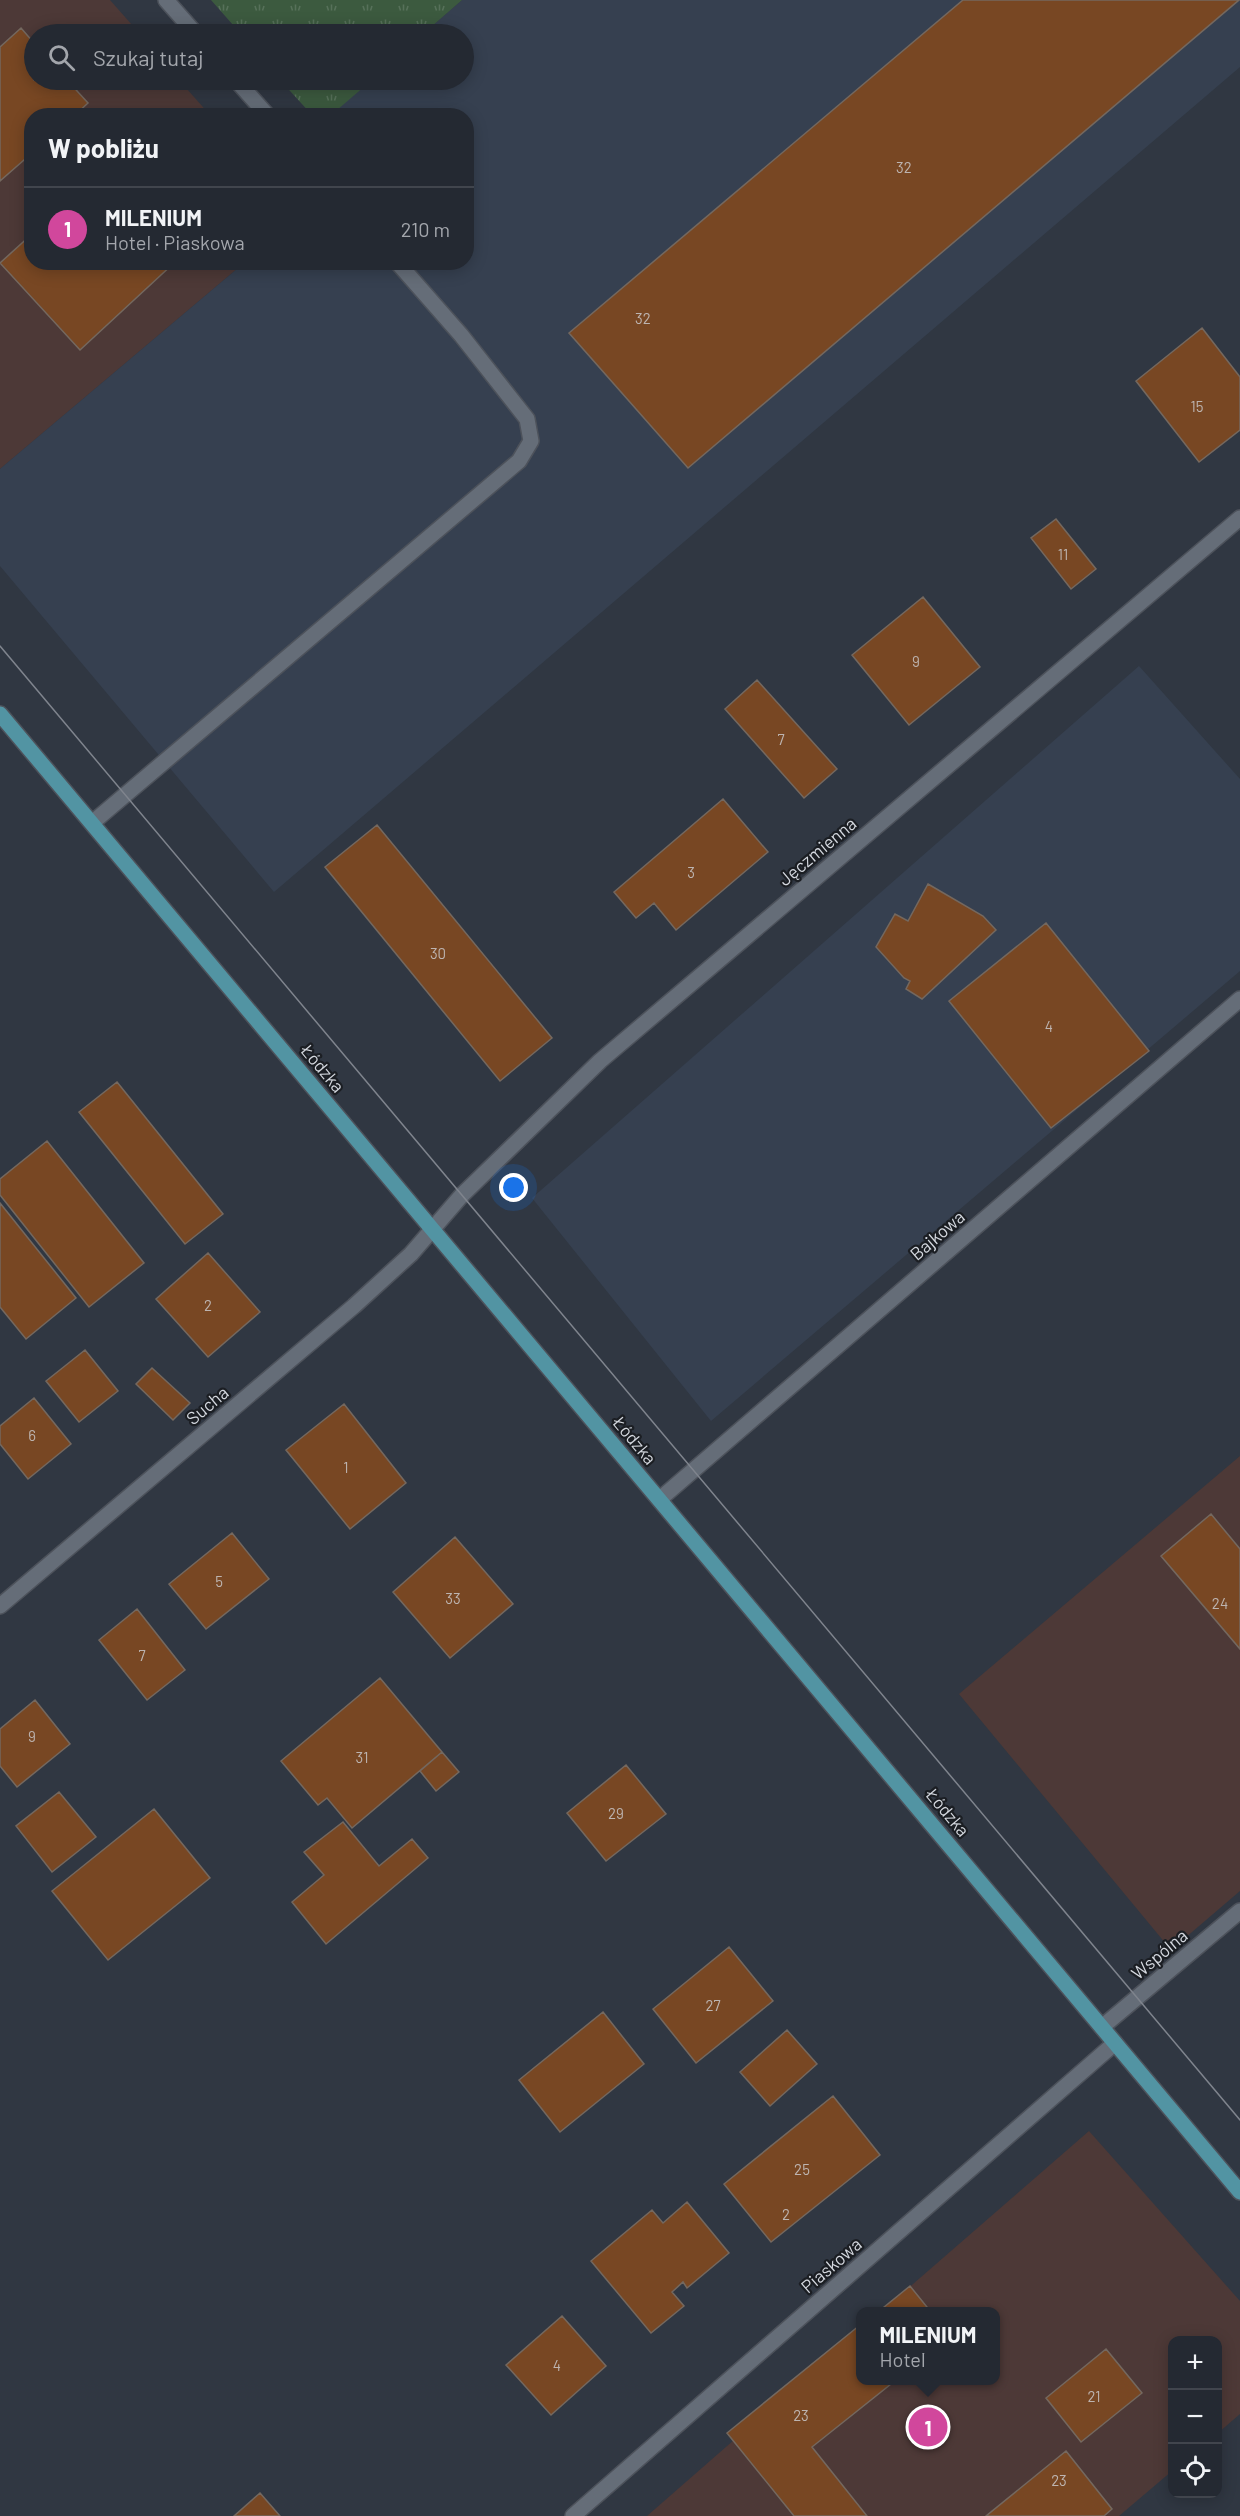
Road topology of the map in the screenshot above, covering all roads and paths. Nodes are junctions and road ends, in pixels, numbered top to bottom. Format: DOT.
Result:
graph roads {
  1 [pos="165,0"];
  2 [pos="187,24"];
  3 [pos="245,90"];
  4 [pos="261,108"];
  5 [pos="405,270"];
  6 [pos="1240,518"];
  7 [pos="0,714"];
  8 [pos="92,823"];
  9 [pos="1240,999"];
  10 [pos="432,1228"];
  11 [pos="660,1499"];
  12 [pos="0,1606"];
  13 [pos="1240,1911"];
  14 [pos="1102,2027"];
  15 [pos="1115,2043"];
  16 [pos="1240,2192"];
  17 [pos="573,2516"];
  1 -- 2 [label="street"];
  3 -- 4 [label="street"];
  5 -- 8 [label="street"];
  6 -- 10 [label="street, Jęczmienna"];
  7 -- 8 [label="main road, Łódzka"];
  8 -- 10 [label="main road, Łódzka"];
  9 -- 11 [label="street, Bajkowa"];
  10 -- 11 [label="main road, Łódzka"];
  10 -- 12 [label="street, Sucha"];
  11 -- 14 [label="main road, Łódzka"];
  13 -- 14 [label="street, Wspólna"];
  14 -- 15 [label="main road, Łódzka"];
  15 -- 16 [label="main road, Łódzka"];
  15 -- 17 [label="street, Piaskowa"];
}
